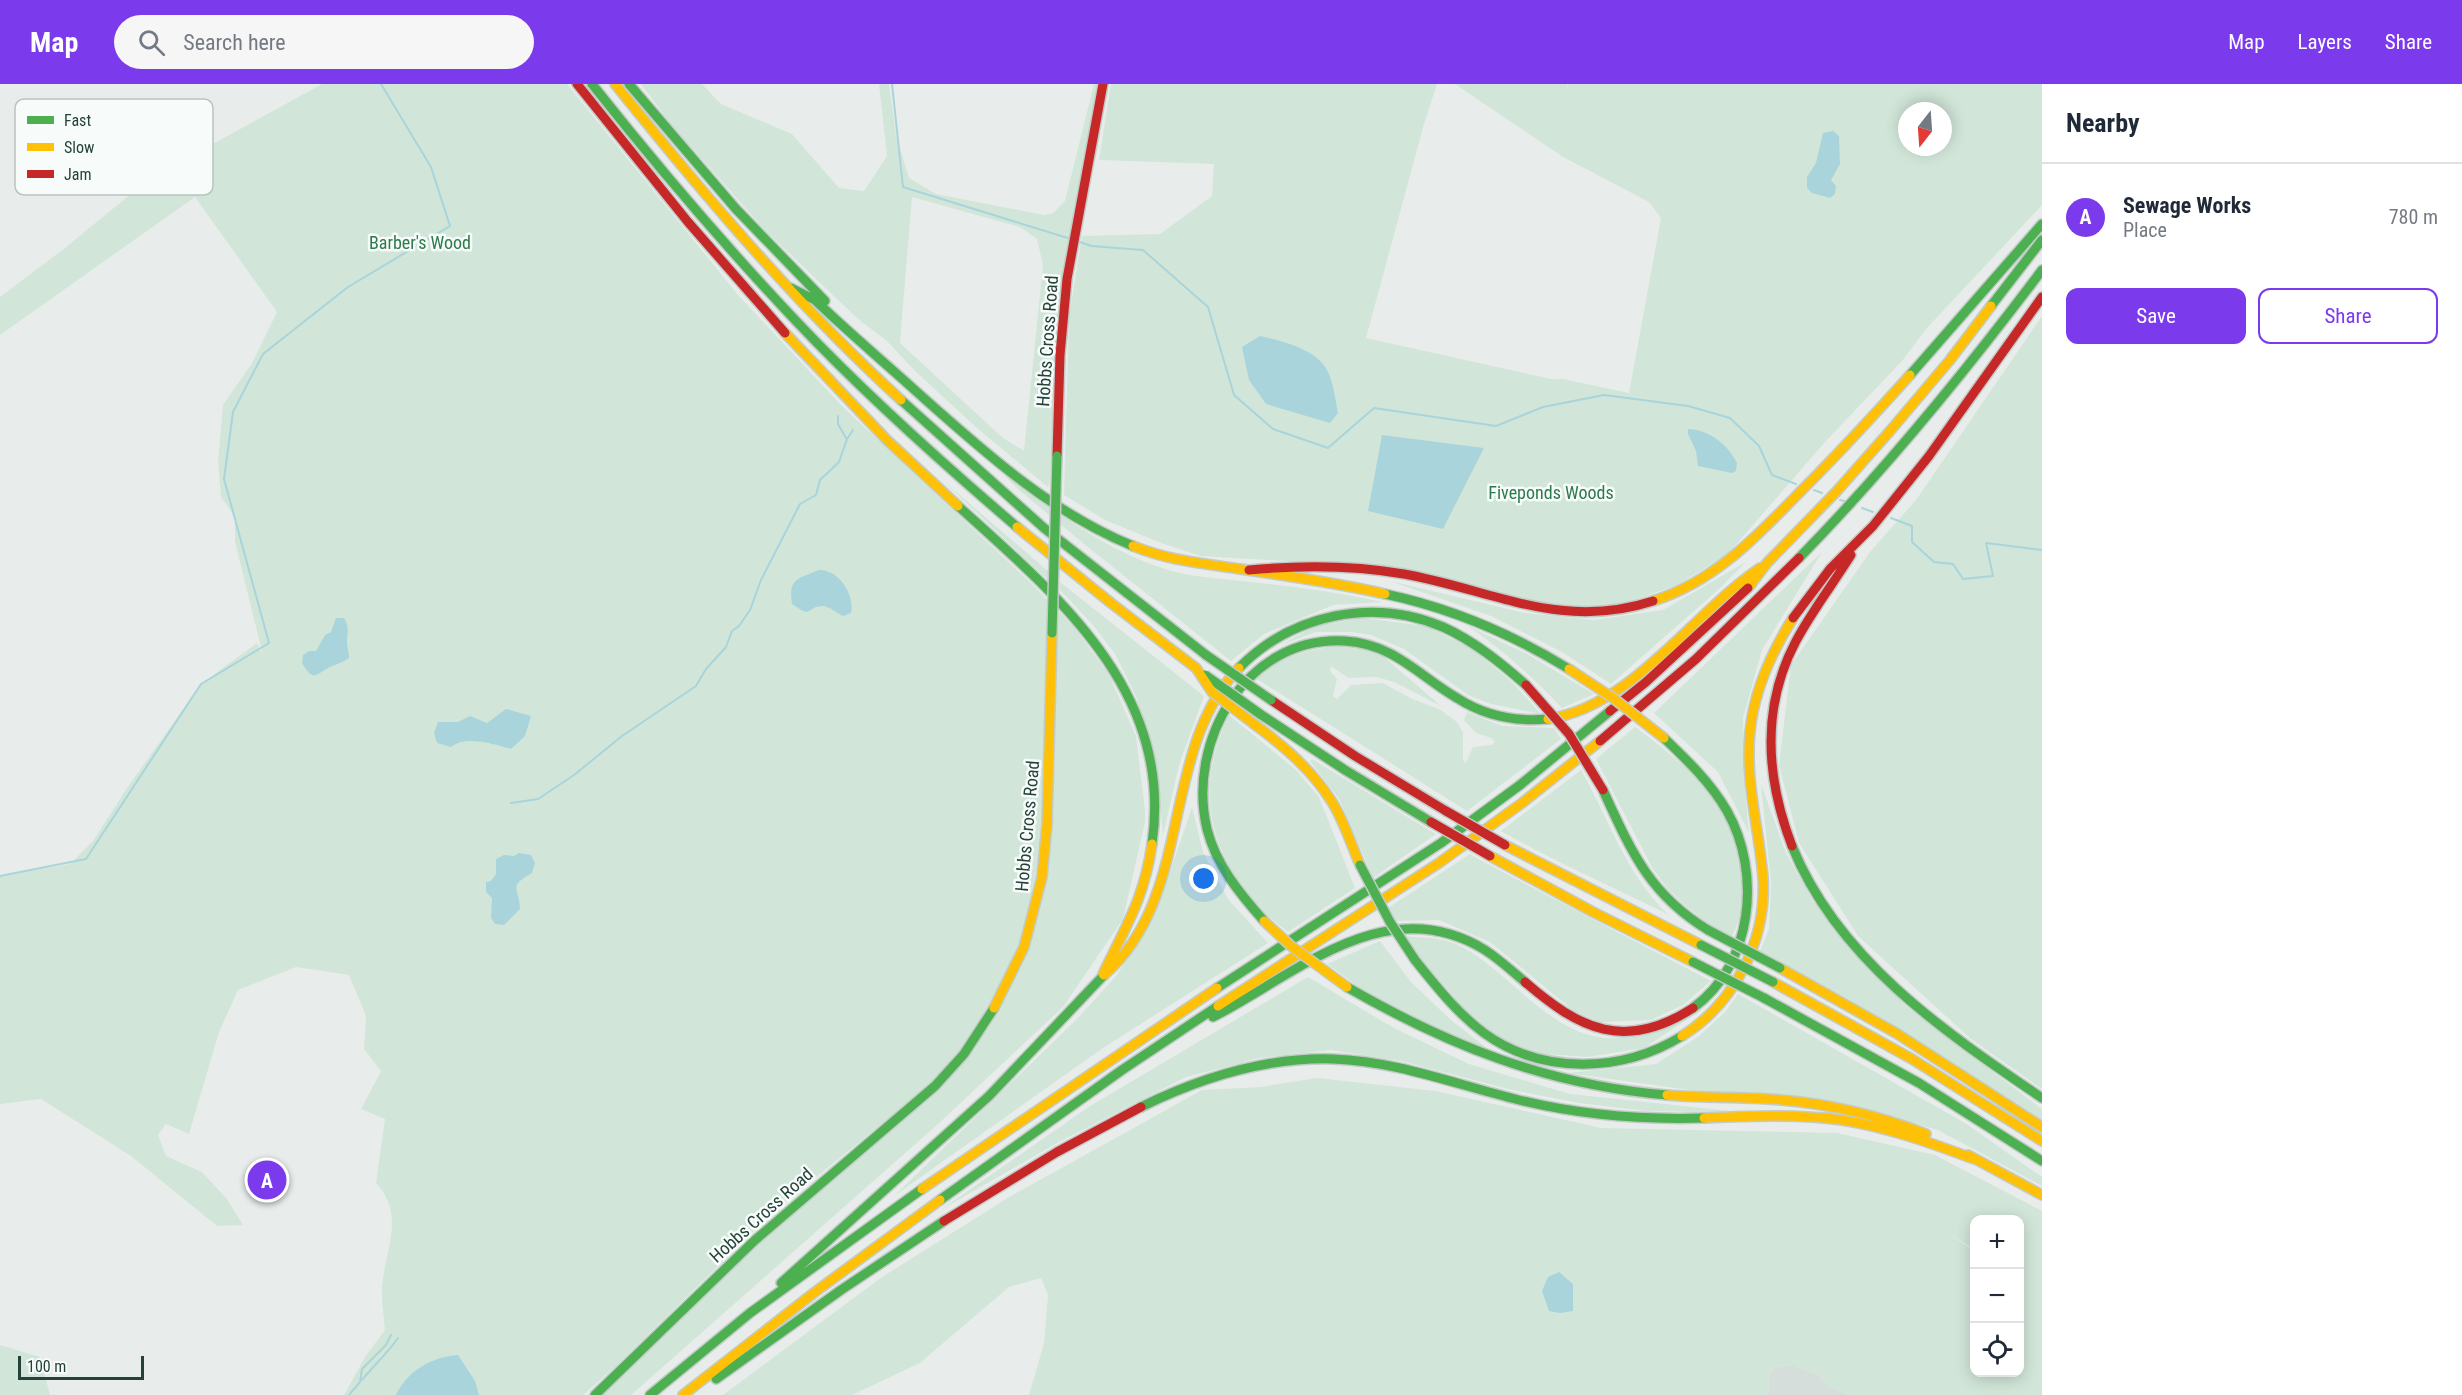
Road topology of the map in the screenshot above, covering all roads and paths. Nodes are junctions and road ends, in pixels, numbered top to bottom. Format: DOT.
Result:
graph roads {
  1 [pos="577,84"];
  2 [pos="592,84"];
  3 [pos="615,84"];
  4 [pos="629,84"];
  5 [pos="1103,84"];
  6 [pos="2042,224"];
  7 [pos="2042,240"];
  8 [pos="2042,270"];
  9 [pos="791,288"];
  10 [pos="2042,297"];
  11 [pos="781,307"];
  12 [pos="964,432"];
  13 [pos="945,494"];
  14 [pos="1859,541"];
  15 [pos="1767,563"];
  16 [pos="1250,570"];
  17 [pos="1196,668"];
  18 [pos="1707,932"];
  19 [pos="1759,975"];
  20 [pos="1101,978"];
  21 [pos="1170,1037"];
  22 [pos="2042,1098"];
  23 [pos="2042,1127"];
  24 [pos="2042,1141"];
  25 [pos="1974,1159"];
  26 [pos="2042,1161"];
  27 [pos="2042,1195"];
  28 [pos="750,1313"];
  29 [pos="595,1395"];
  30 [pos="650,1395"];
  31 [pos="683,1395"];
  32 [pos="693,1395"];
  1 -- 13 [label="main road"];
  2 -- 11 [label="main road"];
  3 -- 9 [label="main road"];
  4 -- 12 [label="main road"];
  5 -- 29 [label="main road, Hobbs Cross Road, bridge"];
  6 -- 16 [label="main road"];
  7 -- 15 [label="main road"];
  8 -- 21 [label="main road"];
  9 -- 12 [label="main road"];
  9 -- 19 [label="main road, bridge"];
  10 -- 14 [label="main road"];
  11 -- 13 [label="main road"];
  11 -- 17 [label="main road"];
  12 -- 16 [label="main road"];
  13 -- 20 [label="main road"];
  14 -- 17 [label="main road, bridge"];
  14 -- 22 [label="main road"];
  15 -- 25 [label="main road, bridge"];
  15 -- 28 [label="main road"];
  16 -- 21 [label="main road, bridge"];
  17 -- 26 [label="main road, bridge"];
  18 -- 19 [label="main road"];
  18 -- 20 [label="main road, bridge"];
  18 -- 23 [label="main road, bridge"];
  19 -- 24 [label="main road, bridge"];
  20 -- 28 [label="main road"];
  21 -- 31 [label="main road"];
  25 -- 27 [label="main road"];
  25 -- 32 [label="main road"];
  28 -- 30 [label="main road"];
}
